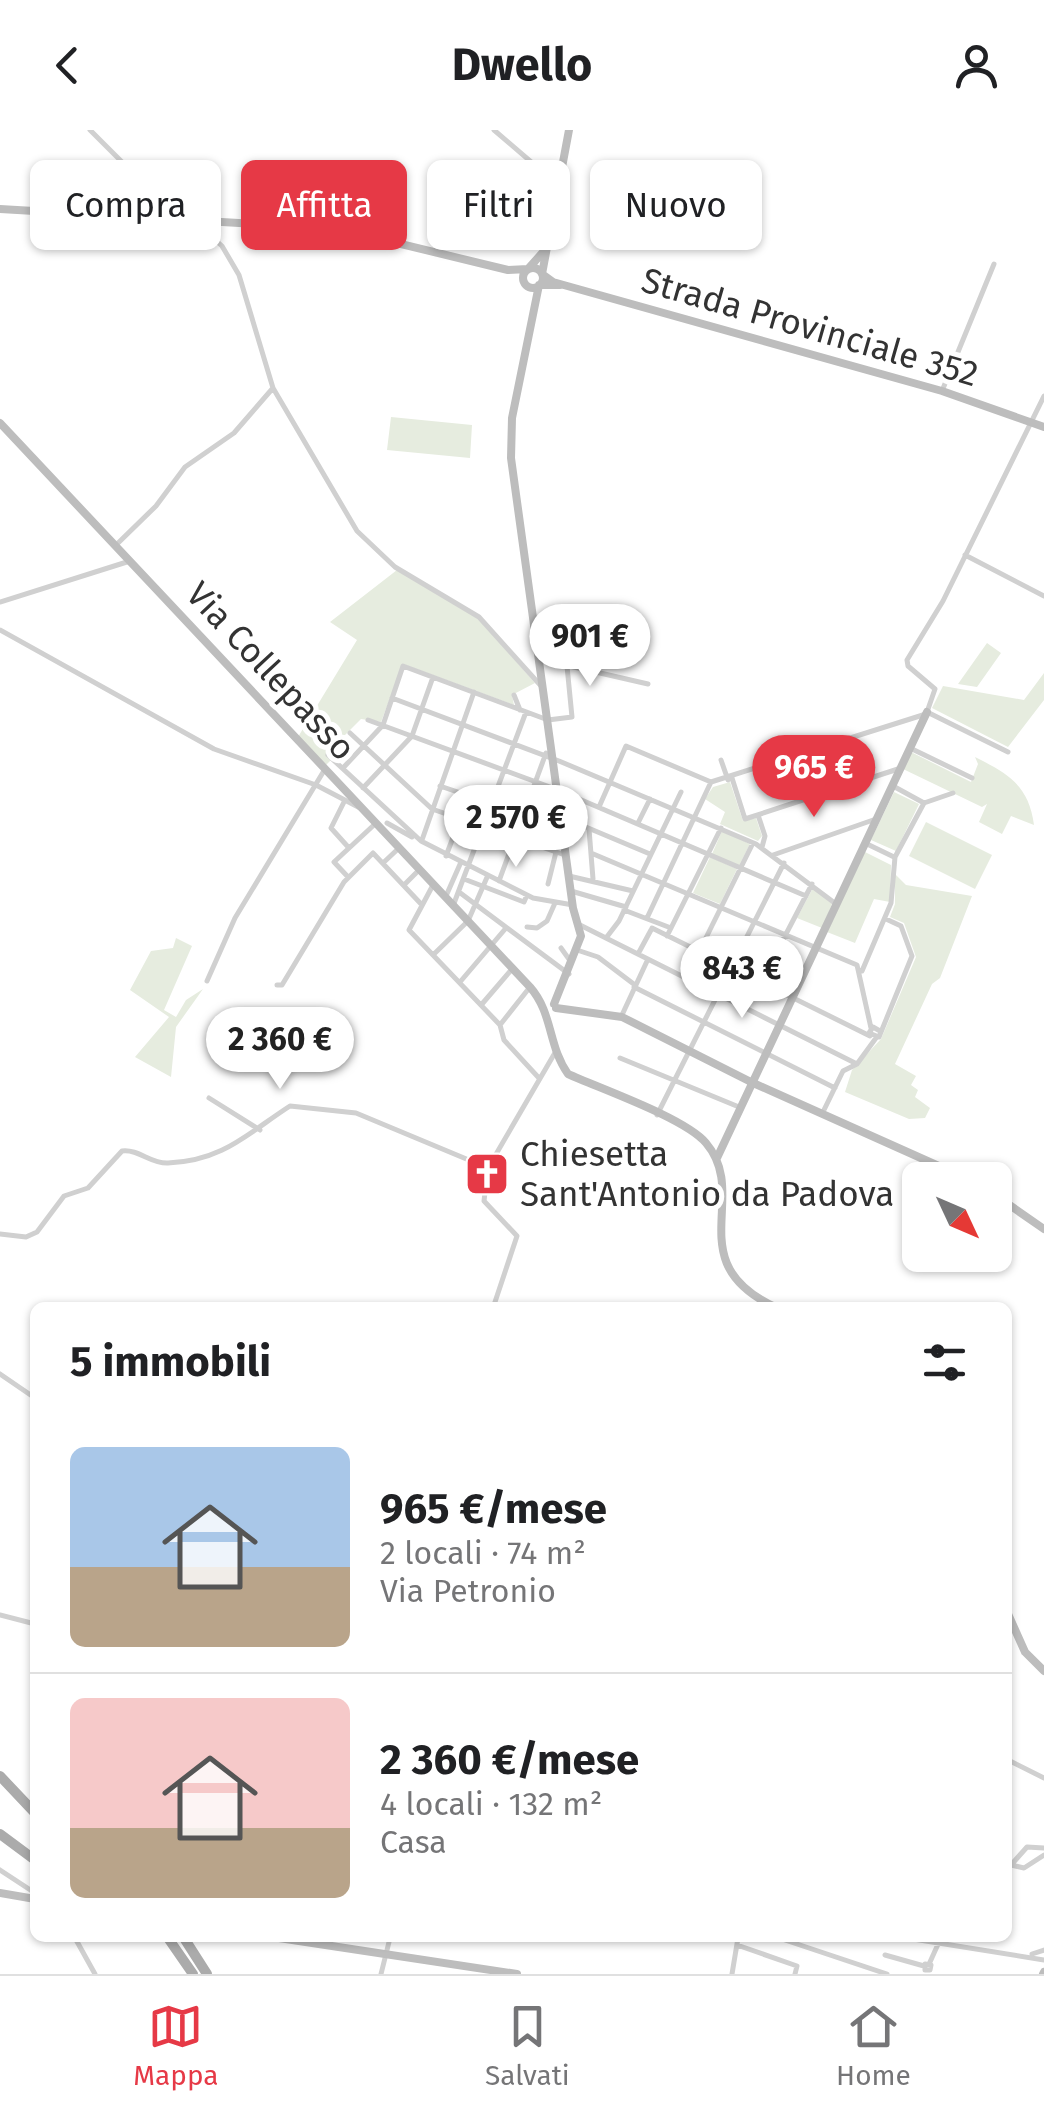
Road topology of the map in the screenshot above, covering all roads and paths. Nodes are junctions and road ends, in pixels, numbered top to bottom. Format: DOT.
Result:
graph roads {
  1 [pos="90,130"];
  2 [pos="494,130"];
  3 [pos="569,130"];
  4 [pos="120,160"];
  5 [pos="528,160"];
  6 [pos="563,160"];
  7 [pos="0,208"];
  8 [pos="30,210"];
  9 [pos="221,222"];
  10 [pos="221,245"];
  11 [pos="543,250"];
  12 [pos="545,250"];
  13 [pos="994,264"];
  14 [pos="502,269"];
  15 [pos="528,269"];
  16 [pos="542,274"];
  17 [pos="525,284"];
  18 [pos="560,285"];
  19 [pos="539,286"];
  20 [pos="532,315"];
  21 [pos="273,388"];
  22 [pos="942,391"];
  23 [pos="1044,396"];
  24 [pos="1031,422"];
  25 [pos="0,423"];
  26 [pos="1044,427"];
  27 [pos="115,546"];
  28 [pos="965,556"];
  29 [pos="130,561"];
  30 [pos="1044,596"];
  31 [pos="0,602"];
  32 [pos="0,630"];
  33 [pos="539,659"];
  34 [pos="567,666"];
  35 [pos="433,677"];
  36 [pos="648,684"];
  37 [pos="543,688"];
  38 [pos="474,692"];
  39 [pos="514,695"];
  40 [pos="392,698"];
  41 [pos="422,709"];
  42 [pos="523,711"];
  43 [pos="927,713"];
  44 [pos="368,720"];
  45 [pos="548,720"];
  46 [pos="462,724"];
  47 [pos="383,725"];
  48 [pos="350,733"];
  49 [pos="412,736"];
  50 [pos="513,743"];
  51 [pos="364,745"];
  52 [pos="910,748"];
  53 [pos="452,750"];
  54 [pos="1008,752"];
  55 [pos="328,754"];
  56 [pos="549,757"];
  57 [pos="721,760"];
  58 [pos="385,765"];
  59 [pos="343,768"];
  60 [pos="901,768"];
  61 [pos="326,769"];
  62 [pos="503,770"];
  63 [pos="972,778"];
  64 [pos="730,779"];
  65 [pos="535,782"];
  66 [pos="611,782"];
  67 [pos="711,782"];
  68 [pos="316,785"];
  69 [pos="440,786"];
  70 [pos="892,786"];
  71 [pos="364,788"];
  72 [pos="558,790"];
  73 [pos="681,792"];
  74 [pos="954,794"];
  75 [pos="650,799"];
  76 [pos="344,802"];
  77 [pos="491,803"];
  78 [pos="924,803"];
  79 [pos="599,807"];
  80 [pos="674,808"];
  81 [pos="363,809"];
  82 [pos="432,809"];
  83 [pos="523,814"];
  84 [pos="758,815"];
  85 [pos="394,817"];
  86 [pos="562,817"];
  87 [pos="695,817"];
  88 [pos="460,818"];
  89 [pos="876,820"];
  90 [pos="638,824"];
  91 [pos="381,825"];
  92 [pos="483,827"];
  93 [pos="563,828"];
  94 [pos="589,828"];
  95 [pos="721,828"];
  96 [pos="660,834"];
  97 [pos="515,838"];
  98 [pos="421,842"];
  99 [pos="753,842"];
  100 [pos="682,844"];
  101 [pos="865,844"];
  102 [pos="350,848"];
  103 [pos="399,848"];
  104 [pos="762,848"];
  105 [pos="556,852"];
  106 [pos="590,854"];
  107 [pos="650,854"];
  108 [pos="709,854"];
  109 [pos="773,855"];
  110 [pos="446,856"];
  111 [pos="567,856"];
  112 [pos="895,857"];
  113 [pos="460,862"];
  114 [pos="784,863"];
  115 [pos="383,864"];
  116 [pos="469,866"];
  117 [pos="740,868"];
  118 [pos="419,870"];
  119 [pos="641,874"];
  120 [pos="348,876"];
  121 [pos="488,876"];
  122 [pos="570,876"];
  123 [pos="464,879"];
  124 [pos="593,879"];
  125 [pos="499,881"];
  126 [pos="663,883"];
  127 [pos="774,883"];
  128 [pos="548,884"];
  129 [pos="812,884"];
  130 [pos="404,885"];
  131 [pos="433,885"];
  132 [pos="484,886"];
  133 [pos="571,891"];
  134 [pos="633,891"];
  135 [pos="459,892"];
  136 [pos="690,894"];
  137 [pos="527,896"];
  138 [pos="806,896"];
  139 [pos="446,898"];
  140 [pos="556,903"];
  141 [pos="476,904"];
  142 [pos="836,904"];
  143 [pos="422,905"];
  144 [pos="573,905"];
  145 [pos="453,906"];
  146 [pos="721,908"];
  147 [pos="625,909"];
  148 [pos="647,918"];
  149 [pos="886,919"];
  150 [pos="468,921"];
  151 [pos="756,922"];
  152 [pos="576,924"];
  153 [pos="653,925"];
  154 [pos="527,927"];
  155 [pos="506,928"];
  156 [pos="671,928"];
  157 [pos="786,935"];
  158 [pos="667,936"];
  159 [pos="606,938"];
  160 [pos="491,946"];
  161 [pos="816,946"];
  162 [pos="561,948"];
  163 [pos="578,950"];
  164 [pos="699,952"];
  165 [pos="434,954"];
  166 [pos="638,954"];
  167 [pos="648,959"];
  168 [pos="731,967"];
  169 [pos="512,969"];
  170 [pos="571,969"];
  171 [pos="860,974"];
  172 [pos="686,978"];
  173 [pos="207,982"];
  174 [pos="460,982"];
  175 [pos="761,982"];
  176 [pos="277,986"];
  177 [pos="530,986"];
  178 [pos="634,986"];
  179 [pos="719,994"];
  180 [pos="792,998"];
  181 [pos="482,1005"];
  182 [pos="550,1006"];
  183 [pos="622,1017"];
  184 [pos="704,1022"];
  185 [pos="779,1024"];
  186 [pos="500,1025"];
  187 [pos="872,1034"];
  188 [pos="690,1050"];
  189 [pos="556,1051"];
  190 [pos="766,1053"];
  191 [pos="620,1058"];
  192 [pos="549,1064"];
  193 [pos="857,1064"];
  194 [pos="568,1074"];
  195 [pos="538,1076"];
  196 [pos="674,1081"];
  197 [pos="752,1082"];
  198 [pos="835,1088"];
  199 [pos="210,1098"];
  200 [pos="738,1107"];
  201 [pos="658,1114"];
  202 [pos="822,1114"];
  203 [pos="260,1130"];
  204 [pos="723,1138"];
  205 [pos="708,1145"];
  206 [pos="932,1162"];
  207 [pos="716,1163"];
  208 [pos="488,1168"];
  209 [pos="1012,1207"];
  210 [pos="1044,1230"];
  211 [pos="0,1234"];
  212 [pos="495,1302"];
  213 [pos="767,1302"];
  214 [pos="0,1374"];
  215 [pos="30,1395"];
  216 [pos="0,1614"];
  217 [pos="30,1623"];
  218 [pos="1012,1623"];
  219 [pos="1044,1670"];
  220 [pos="1012,1762"];
  221 [pos="0,1776"];
  222 [pos="1044,1778"];
  223 [pos="0,1794"];
  224 [pos="20,1798"];
  225 [pos="30,1809"];
  226 [pos="0,1834"];
  227 [pos="30,1856"];
  228 [pos="1042,1856"];
  229 [pos="1012,1864"];
  230 [pos="1012,1865"];
  231 [pos="0,1870"];
  232 [pos="30,1892"];
  233 [pos="0,1894"];
  234 [pos="30,1896"];
  235 [pos="77,1942"];
  236 [pos="171,1942"];
  237 [pos="187,1942"];
  238 [pos="304,1942"];
  239 [pos="389,1942"];
  240 [pos="737,1942"];
  241 [pos="739,1942"];
  242 [pos="791,1942"];
  243 [pos="939,1942"];
  244 [pos="1044,1950"];
  245 [pos="387,1955"];
  246 [pos="885,1955"];
  247 [pos="1030,1955"];
  248 [pos="1044,1960"];
  249 [pos="925,1968"];
  250 [pos="96,1974"];
  251 [pos="193,1974"];
  252 [pos="207,1974"];
  253 [pos="381,1974"];
  254 [pos="517,1974"];
  255 [pos="732,1974"];
  256 [pos="795,1974"];
  257 [pos="887,1974"];
  1 -- 4 [label="street"];
  2 -- 5 [label="street"];
  3 -- 6 [label="street"];
  7 -- 8 [label="street"];
  9 -- 14 [label="street"];
  10 -- 21 [label="street"];
  11 -- 15 [label="street"];
  12 -- 16 [label="street"];
  13 -- 22 [label="street"];
  14 -- 15 [label="street"];
  14 -- 17 [label="street"];
  15 -- 16 [label="street, Strada Provinciale 352"];
  15 -- 17 [label="street"];
  16 -- 18 [label="street, Strada Provinciale 352"];
  16 -- 19 [label="street"];
  17 -- 19 [label="street, Strada Provinciale 352"];
  17 -- 20 [label="street"];
  18 -- 19 [label="street, Strada Provinciale 352"];
  18 -- 22 [label="street, Strada Provinciale 352"];
  19 -- 20 [label="street"];
  20 -- 33 [label="street"];
  21 -- 27 [label="street"];
  21 -- 37 [label="street"];
  22 -- 24 [label="street, Strada Provinciale 352"];
  23 -- 24 [label="street"];
  24 -- 26 [label="street, Strada Provinciale 352"];
  24 -- 28 [label="street"];
  25 -- 27 [label="street, Via Collepasso"];
  27 -- 29 [label="street, Via Collepasso"];
  28 -- 30 [label="street"];
  28 -- 43 [label="street"];
  29 -- 31 [label="street"];
  29 -- 61 [label="street, Via Collepasso"];
  32 -- 68 [label="street"];
  33 -- 34 [label="street"];
  33 -- 37 [label="street"];
  34 -- 36 [label="street"];
  34 -- 45 [label="street"];
  35 -- 38 [label="street"];
  35 -- 40 [label="street"];
  35 -- 41 [label="street"];
  37 -- 45 [label="street"];
  38 -- 42 [label="street"];
  38 -- 46 [label="street"];
  39 -- 42 [label="street"];
  40 -- 41 [label="street"];
  40 -- 47 [label="street"];
  41 -- 46 [label="street"];
  41 -- 49 [label="street"];
  42 -- 45 [label="street"];
  42 -- 50 [label="street"];
  43 -- 52 [label="street"];
  43 -- 54 [label="street"];
  43 -- 64 [label="street"];
  44 -- 47 [label="street"];
  45 -- 56 [label="street"];
  46 -- 50 [label="street"];
  46 -- 53 [label="street"];
  47 -- 49 [label="street"];
  47 -- 51 [label="street"];
  48 -- 51 [label="street"];
  49 -- 53 [label="street"];
  49 -- 58 [label="street"];
  50 -- 56 [label="street"];
  50 -- 62 [label="street"];
  51 -- 58 [label="street"];
  51 -- 59 [label="street"];
  52 -- 60 [label="street"];
  52 -- 63 [label="street"];
  53 -- 62 [label="street"];
  53 -- 69 [label="street"];
  55 -- 59 [label="street"];
  56 -- 65 [label="street"];
  56 -- 66 [label="street"];
  56 -- 72 [label="street"];
  57 -- 64 [label="street"];
  58 -- 71 [label="street"];
  58 -- 82 [label="street"];
  59 -- 71 [label="street"];
  60 -- 70 [label="street"];
  60 -- 84 [label="street"];
  61 -- 68 [label="street"];
  61 -- 81 [label="street, Via Collepasso"];
  62 -- 65 [label="street"];
  62 -- 77 [label="street"];
  64 -- 67 [label="street"];
  64 -- 84 [label="street"];
  65 -- 72 [label="street"];
  65 -- 83 [label="street"];
  66 -- 67 [label="street"];
  66 -- 75 [label="street"];
  66 -- 79 [label="street"];
  67 -- 87 [label="street"];
  68 -- 76 [label="street"];
  68 -- 173 [label="street"];
  69 -- 77 [label="street"];
  69 -- 82 [label="street"];
  70 -- 78 [label="street"];
  70 -- 89 [label="street"];
  71 -- 85 [label="street"];
  72 -- 79 [label="street"];
  72 -- 86 [label="street"];
  73 -- 80 [label="street"];
  74 -- 78 [label="street"];
  75 -- 80 [label="street"];
  75 -- 90 [label="street"];
  76 -- 81 [label="street"];
  76 -- 102 [label="street"];
  77 -- 83 [label="street"];
  77 -- 92 [label="street"];
  78 -- 112 [label="street"];
  79 -- 90 [label="street"];
  80 -- 87 [label="street"];
  80 -- 96 [label="street"];
  81 -- 91 [label="street, Via Collepasso"];
  82 -- 88 [label="street"];
  82 -- 98 [label="street"];
  83 -- 93 [label="street"];
  83 -- 97 [label="street"];
  84 -- 104 [label="street"];
  85 -- 91 [label="street"];
  85 -- 98 [label="street"];
  86 -- 93 [label="street"];
  86 -- 94 [label="street"];
  87 -- 95 [label="street"];
  87 -- 100 [label="street"];
  88 -- 92 [label="street"];
  88 -- 110 [label="street"];
  89 -- 101 [label="street"];
  89 -- 109 [label="street"];
  90 -- 96 [label="street"];
  91 -- 98 [label="street"];
  91 -- 102 [label="street"];
  91 -- 103 [label="street, Via Collepasso"];
  92 -- 97 [label="street"];
  92 -- 116 [label="street"];
  93 -- 111 [label="street"];
  94 -- 106 [label="street"];
  94 -- 107 [label="street"];
  95 -- 99 [label="street"];
  95 -- 108 [label="street"];
  96 -- 100 [label="street"];
  96 -- 107 [label="street"];
  97 -- 105 [label="street"];
  97 -- 125 [label="street"];
  98 -- 110 [label="street"];
  99 -- 104 [label="street"];
  99 -- 117 [label="street"];
  100 -- 108 [label="street"];
  100 -- 126 [label="street"];
  101 -- 112 [label="street"];
  101 -- 142 [label="street"];
  102 -- 120 [label="street"];
  103 -- 115 [label="street"];
  103 -- 118 [label="street, Via Collepasso"];
  104 -- 109 [label="street"];
  105 -- 111 [label="street"];
  105 -- 128 [label="street"];
  106 -- 119 [label="street"];
  106 -- 124 [label="street"];
  107 -- 119 [label="street"];
  108 -- 117 [label="street"];
  108 -- 136 [label="street"];
  109 -- 114 [label="street"];
  110 -- 113 [label="street"];
  111 -- 122 [label="street"];
  112 -- 149 [label="street"];
  113 -- 116 [label="street"];
  113 -- 139 [label="street"];
  114 -- 127 [label="street"];
  114 -- 129 [label="street"];
  115 -- 120 [label="street"];
  115 -- 130 [label="street"];
  116 -- 121 [label="street"];
  116 -- 123 [label="street"];
  117 -- 127 [label="street"];
  117 -- 146 [label="street"];
  118 -- 130 [label="street"];
  118 -- 131 [label="street, Via Collepasso"];
  119 -- 126 [label="street"];
  119 -- 134 [label="street"];
  120 -- 176 [label="street"];
  121 -- 125 [label="street"];
  121 -- 132 [label="street"];
  122 -- 124 [label="street"];
  122 -- 133 [label="street"];
  123 -- 132 [label="street"];
  123 -- 135 [label="street"];
  124 -- 134 [label="street"];
  125 -- 137 [label="street"];
  126 -- 136 [label="street"];
  126 -- 148 [label="street"];
  127 -- 138 [label="street"];
  127 -- 151 [label="street"];
  129 -- 138 [label="street"];
  129 -- 142 [label="street"];
  130 -- 143 [label="street"];
  131 -- 139 [label="street, Via Collepasso"];
  131 -- 143 [label="street"];
  132 -- 137 [label="street"];
  132 -- 141 [label="street"];
  133 -- 144 [label="street"];
  133 -- 147 [label="street"];
  134 -- 147 [label="street"];
  135 -- 141 [label="street"];
  135 -- 145 [label="street"];
  136 -- 146 [label="street"];
  136 -- 156 [label="street"];
  137 -- 140 [label="street"];
  138 -- 157 [label="street"];
  139 -- 145 [label="street, Via Collepasso"];
  140 -- 144 [label="street"];
  140 -- 154 [label="street"];
  141 -- 150 [label="street"];
  141 -- 155 [label="street"];
  142 -- 161 [label="street"];
  143 -- 165 [label="street"];
  144 -- 152 [label="street"];
  145 -- 150 [label="street, Via Collepasso"];
  146 -- 151 [label="street"];
  146 -- 164 [label="street"];
  147 -- 148 [label="street"];
  147 -- 159 [label="street"];
  148 -- 153 [label="street"];
  149 -- 171 [label="street"];
  149 -- 187 [label="street"];
  150 -- 160 [label="street, Via Collepasso"];
  150 -- 165 [label="street"];
  151 -- 157 [label="street"];
  151 -- 168 [label="street"];
  152 -- 159 [label="street"];
  152 -- 163 [label="street"];
  153 -- 156 [label="street"];
  153 -- 158 [label="street"];
  153 -- 166 [label="street"];
  155 -- 160 [label="street"];
  155 -- 170 [label="street"];
  156 -- 158 [label="street"];
  157 -- 161 [label="street"];
  157 -- 175 [label="street"];
  158 -- 164 [label="street"];
  159 -- 166 [label="street"];
  160 -- 169 [label="street, Via Collepasso"];
  160 -- 174 [label="street"];
  161 -- 171 [label="street"];
  161 -- 180 [label="street"];
  162 -- 170 [label="street"];
  163 -- 170 [label="street"];
  163 -- 178 [label="street"];
  164 -- 168 [label="street"];
  164 -- 172 [label="street"];
  165 -- 174 [label="street"];
  166 -- 167 [label="street"];
  167 -- 172 [label="street"];
  167 -- 178 [label="street"];
  168 -- 175 [label="street"];
  168 -- 179 [label="street"];
  169 -- 177 [label="street, Via Collepasso"];
  169 -- 181 [label="street"];
  170 -- 182 [label="street"];
  171 -- 187 [label="street"];
  172 -- 179 [label="street"];
  174 -- 181 [label="street"];
  175 -- 180 [label="street"];
  177 -- 182 [label="street, Via Collepasso"];
  177 -- 186 [label="street"];
  178 -- 183 [label="street"];
  178 -- 184 [label="street"];
  179 -- 184 [label="street"];
  179 -- 185 [label="street"];
  180 -- 185 [label="street"];
  180 -- 187 [label="street"];
  181 -- 186 [label="street"];
  182 -- 183 [label="street"];
  182 -- 189 [label="street"];
  183 -- 188 [label="street"];
  184 -- 188 [label="street"];
  184 -- 190 [label="street"];
  185 -- 190 [label="street"];
  185 -- 193 [label="street"];
  186 -- 195 [label="street"];
  187 -- 193 [label="street"];
  188 -- 196 [label="street"];
  188 -- 197 [label="street"];
  189 -- 192 [label="street"];
  189 -- 194 [label="street"];
  190 -- 197 [label="street"];
  190 -- 198 [label="street"];
  191 -- 196 [label="street"];
  192 -- 194 [label="street"];
  192 -- 195 [label="street"];
  193 -- 198 [label="street"];
  194 -- 201 [label="street"];
  195 -- 208 [label="street"];
  196 -- 200 [label="street"];
  196 -- 201 [label="street"];
  197 -- 200 [label="street"];
  197 -- 202 [label="street"];
  198 -- 202 [label="street"];
  199 -- 203 [label="street"];
  200 -- 204 [label="street"];
  201 -- 205 [label="street"];
  202 -- 206 [label="street"];
  203 -- 208 [label="street"];
  203 -- 211 [label="street"];
  204 -- 205 [label="street"];
  204 -- 207 [label="street"];
  205 -- 207 [label="street"];
  207 -- 213 [label="street"];
  208 -- 212 [label="street"];
  209 -- 210 [label="street"];
  214 -- 215 [label="street"];
  216 -- 217 [label="street"];
  218 -- 219 [label="street"];
  220 -- 222 [label="street"];
  221 -- 224 [label="main road"];
  223 -- 224 [label="main road"];
  224 -- 225 [label="main road"];
  226 -- 227 [label="main road"];
  228 -- 229 [label="street"];
  228 -- 230 [label="street"];
  231 -- 232 [label="street"];
  233 -- 234 [label="street"];
  235 -- 250 [label="street"];
  236 -- 251 [label="main road"];
  237 -- 252 [label="main road"];
  238 -- 245 [label="street"];
  239 -- 245 [label="street"];
  240 -- 255 [label="street"];
  241 -- 256 [label="street"];
  242 -- 257 [label="street"];
  243 -- 247 [label="street"];
  243 -- 249 [label="street"];
  244 -- 247 [label="street"];
  245 -- 253 [label="street"];
  245 -- 254 [label="street"];
  246 -- 249 [label="street"];
  247 -- 248 [label="street"];
}
